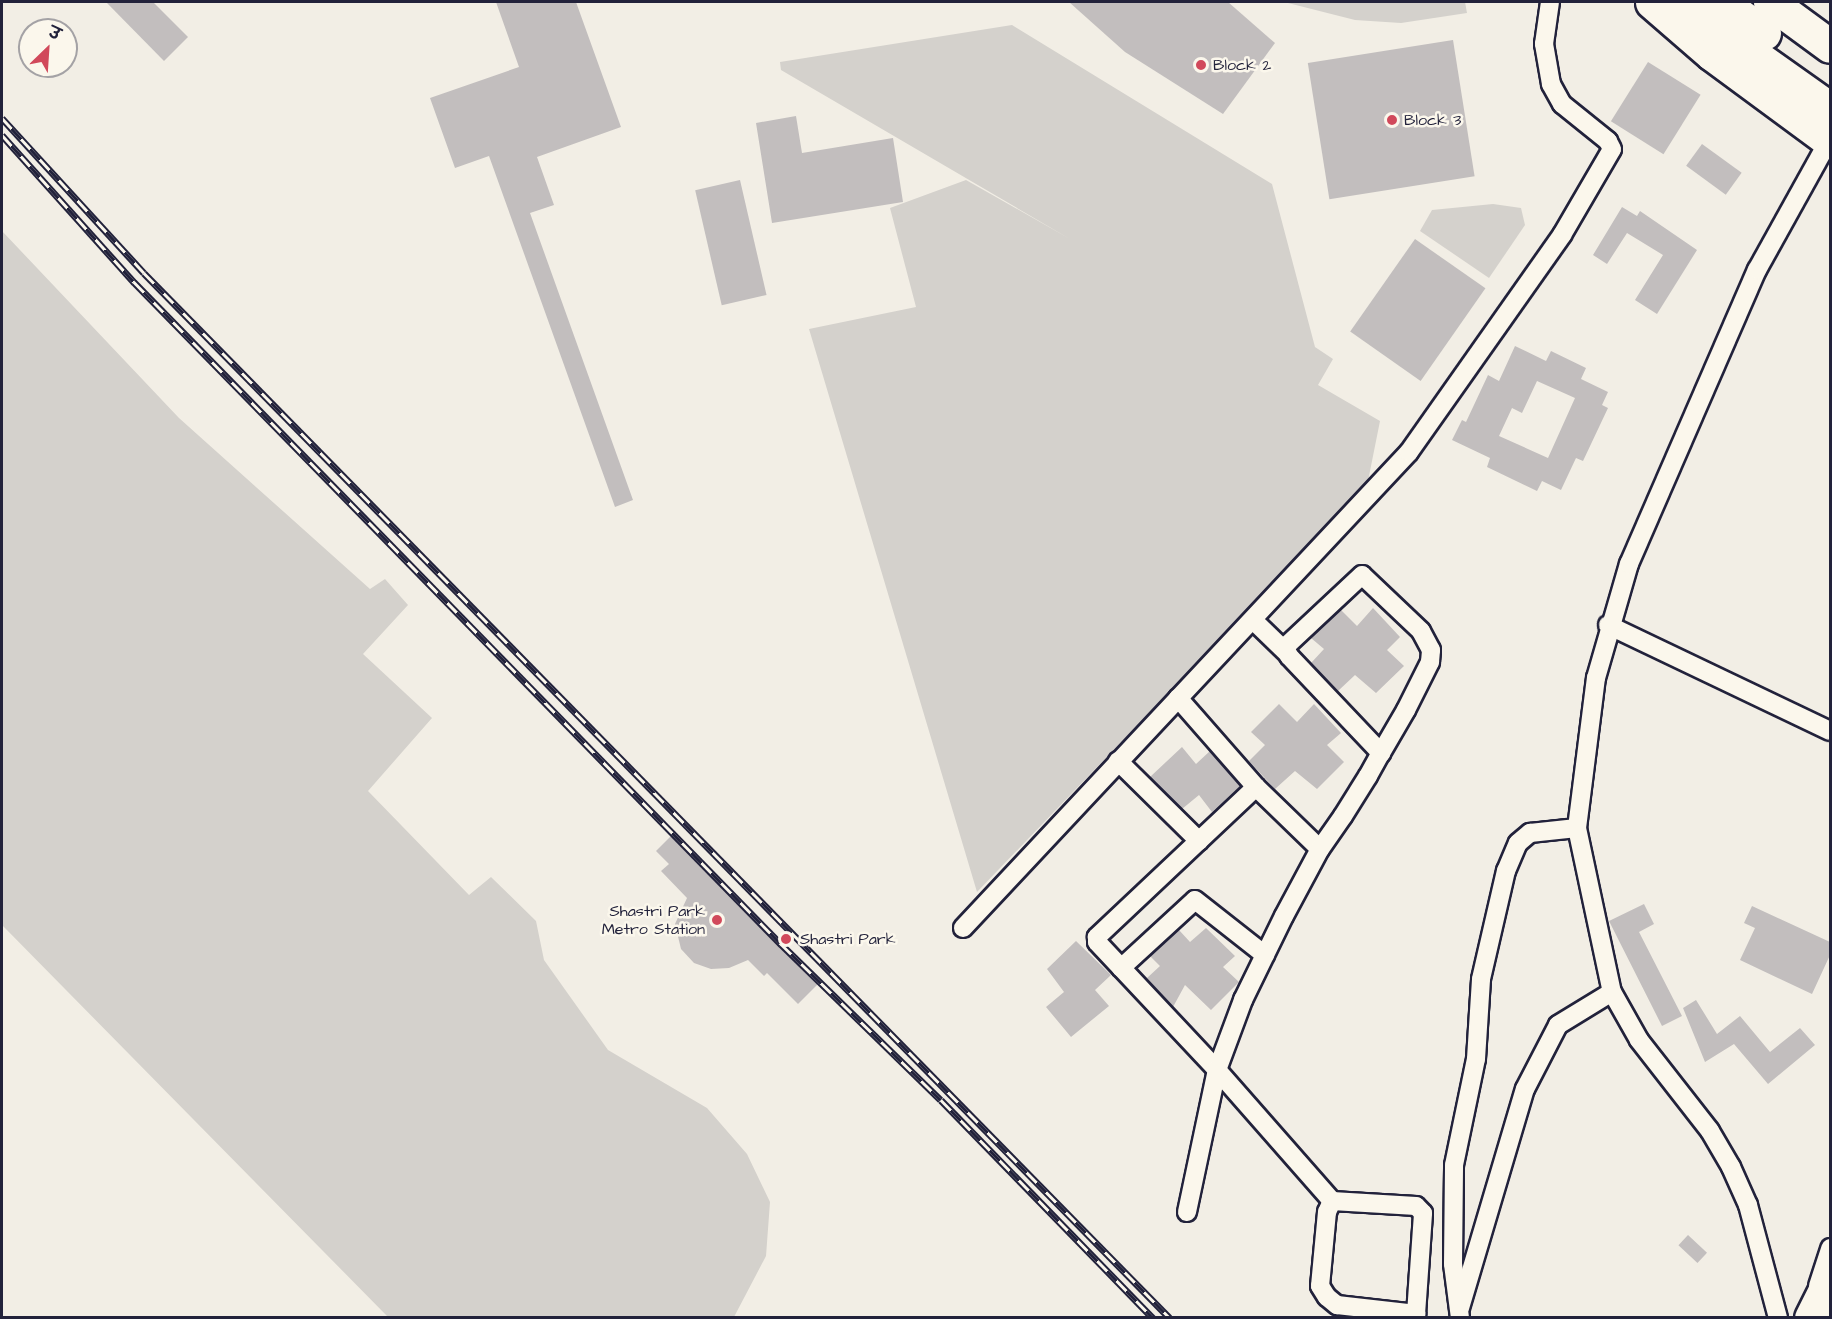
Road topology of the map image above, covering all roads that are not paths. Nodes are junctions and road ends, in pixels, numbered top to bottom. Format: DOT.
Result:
graph roads {
  1 [pos="1550,2"];
  2 [pos="1652,2"];
  3 [pos="1679,2"];
  4 [pos="1770,2"];
  5 [pos="1721,11"];
  6 [pos="1830,46"];
  7 [pos="1830,82"];
  8 [pos="1830,130"];
  9 [pos="1253,620"];
  10 [pos="1608,625"];
  11 [pos="1286,652"];
  12 [pos="1178,698"];
  13 [pos="1830,730"];
  14 [pos="1381,753"];
  15 [pos="1118,761"];
  16 [pos="1257,787"];
  17 [pos="1577,828"];
  18 [pos="1198,841"];
  19 [pos="1320,849"];
  20 [pos="963,928"];
  21 [pos="1265,955"];
  22 [pos="1121,968"];
  23 [pos="1612,992"];
  24 [pos="1217,1070"];
  25 [pos="1332,1201"];
  26 [pos="1188,1212"];
  27 [pos="1830,1248"];
  28 [pos="1830,1280"];
  29 [pos="1459,1315"];
  30 [pos="1778,1317"];
  31 [pos="1801,1317"];
  32 [pos="1811,1317"];
  1 -- 9 [label="street"];
  2 -- 8 [label="highway"];
  3 -- 5 [label="highway"];
  4 -- 6 [label="highway"];
  5 -- 7 [label="highway"];
  5 -- 8 [label="highway"];
  8 -- 10 [label="street"];
  9 -- 11 [label="street"];
  9 -- 12 [label="street"];
  10 -- 13 [label="street"];
  10 -- 17 [label="street"];
  11 -- 14 [label="street"];
  11 -- 14 [label="street"];
  12 -- 15 [label="street"];
  12 -- 16 [label="street"];
  14 -- 19 [label="street"];
  15 -- 18 [label="street"];
  15 -- 20 [label="street"];
  16 -- 18 [label="street"];
  16 -- 19 [label="street"];
  17 -- 23 [label="street"];
  17 -- 29 [label="street"];
  18 -- 22 [label="street"];
  19 -- 21 [label="street"];
  21 -- 22 [label="street"];
  21 -- 24 [label="street"];
  22 -- 24 [label="street"];
  23 -- 29 [label="street"];
  23 -- 30 [label="street"];
  24 -- 25 [label="street"];
  24 -- 26 [label="street"];
  25 -- 25 [label="street"];
  27 -- 31 [label="street"];
  28 -- 32 [label="highway"];
}
